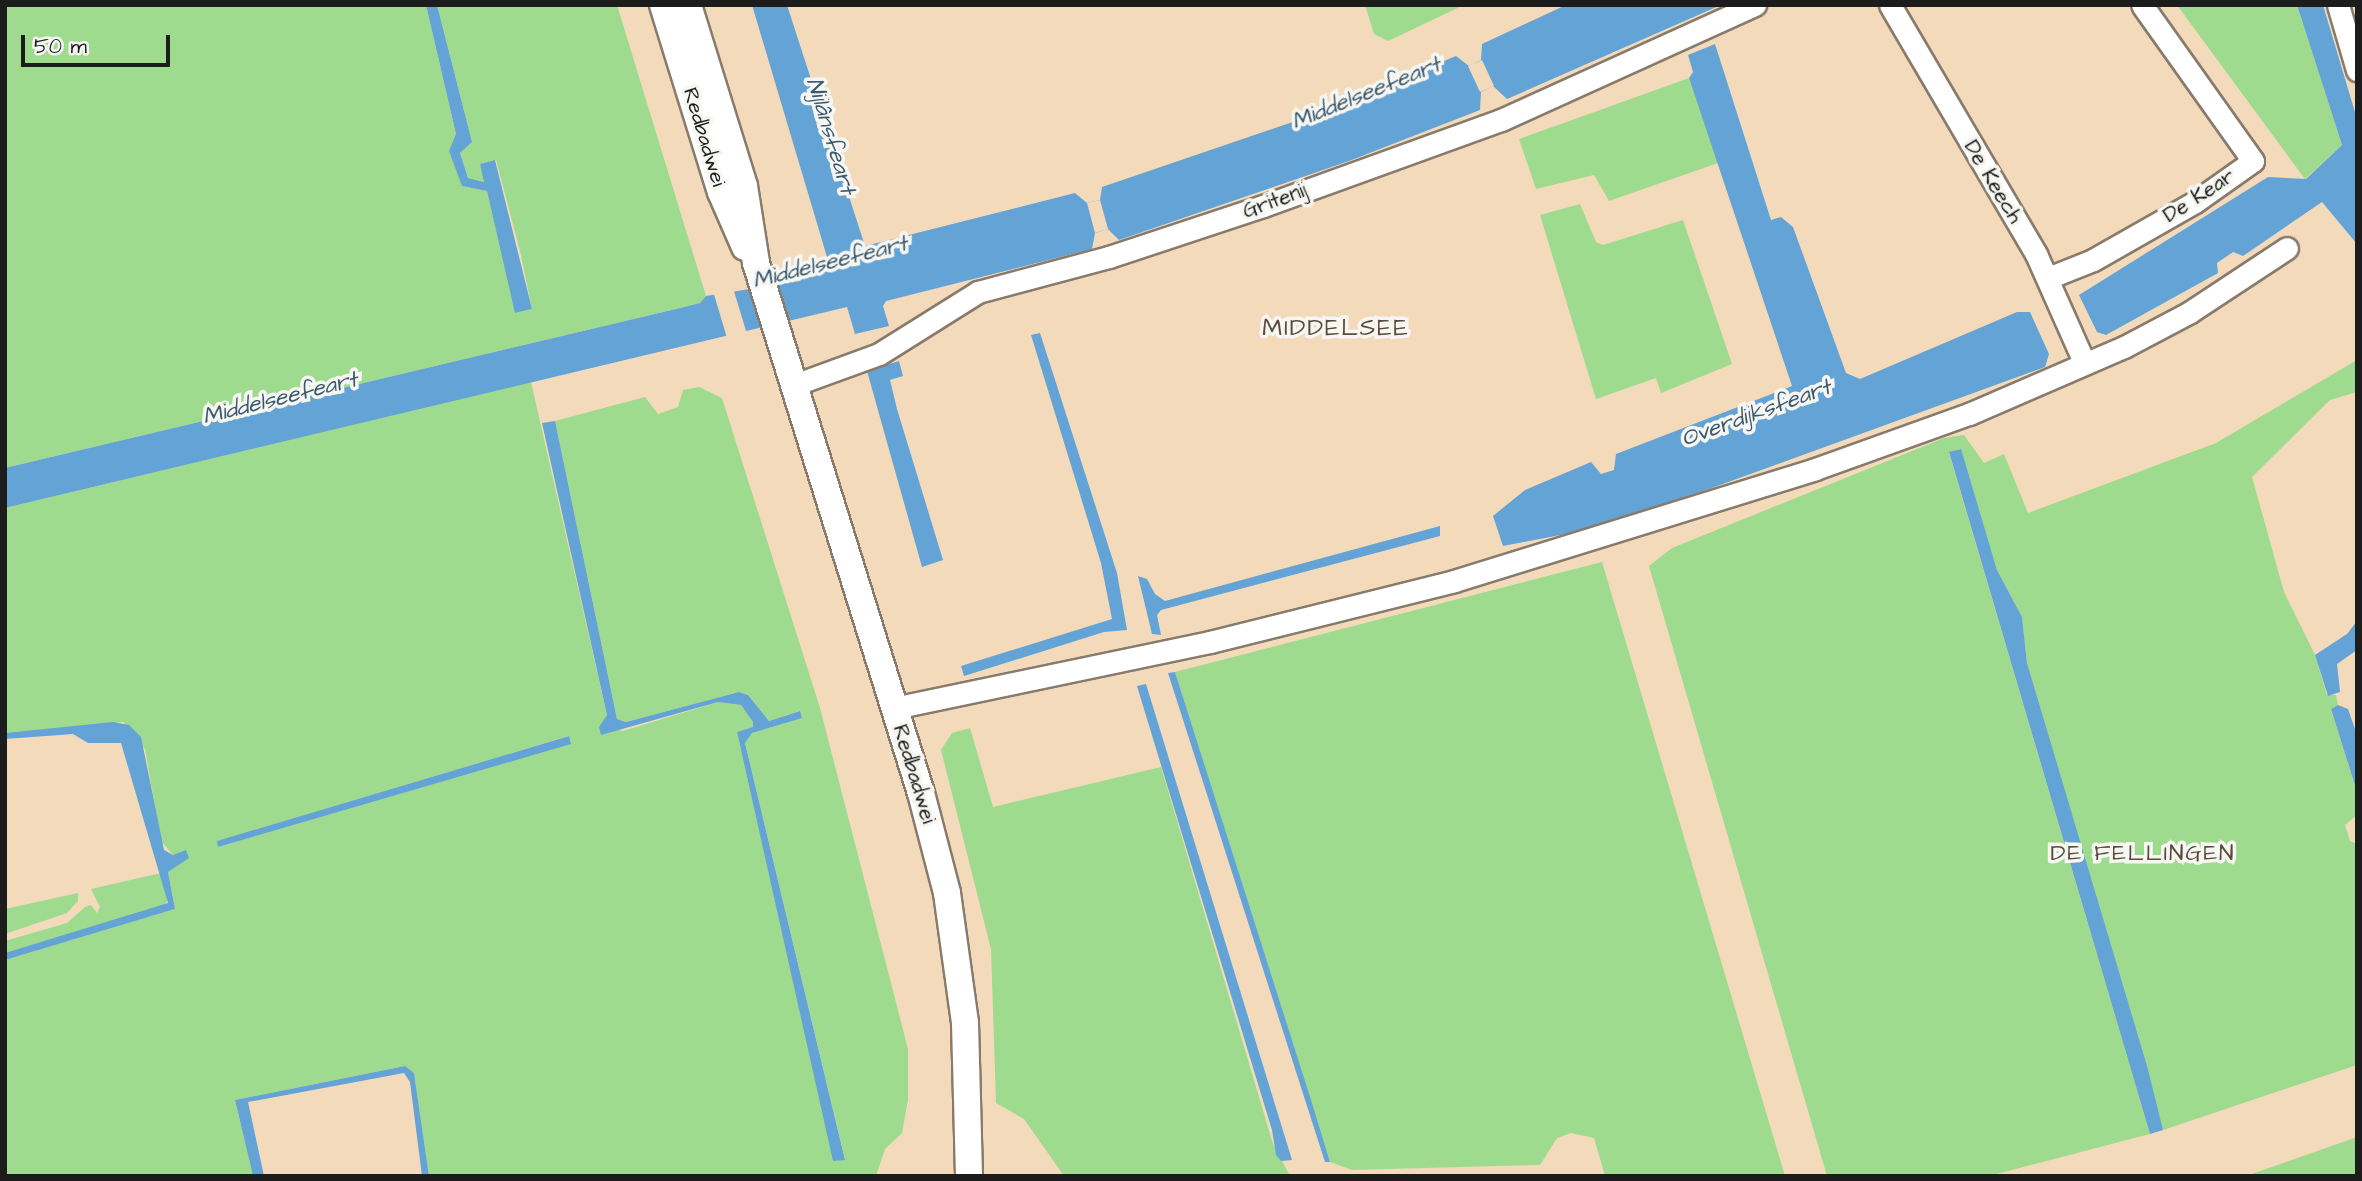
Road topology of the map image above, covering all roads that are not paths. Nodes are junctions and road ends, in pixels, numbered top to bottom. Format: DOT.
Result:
graph roads {
  1 [pos="663,5"];
  2 [pos="688,5"];
  3 [pos="1755,5"];
  4 [pos="1890,5"];
  5 [pos="2142,5"];
  6 [pos="2338,5"];
  7 [pos="2357,70"];
  8 [pos="2287,248"];
  9 [pos="756,263"];
  10 [pos="2048,278"];
  11 [pos="2085,364"];
  12 [pos="794,385"];
  13 [pos="894,708"];
  14 [pos="969,1176"];
  1 -- 9 [label="street, Redbadwei"];
  2 -- 9 [label="street, Redbadwei"];
  3 -- 12 [label="street, Gritenij"];
  4 -- 10 [label="street, De Keech"];
  5 -- 10 [label="street, De Kear"];
  6 -- 7 [label="street"];
  8 -- 11 [label="street"];
  9 -- 12 [label="street, Redbadwei"];
  10 -- 11 [label="street, De Keech"];
  11 -- 13 [label="street"];
  12 -- 13 [label="street, Redbadwei"];
  13 -- 14 [label="street, Redbadwei"];
}
